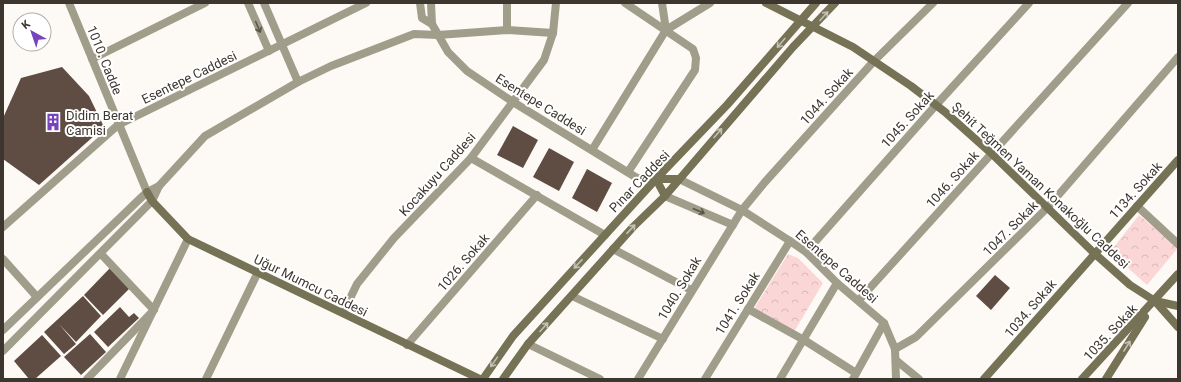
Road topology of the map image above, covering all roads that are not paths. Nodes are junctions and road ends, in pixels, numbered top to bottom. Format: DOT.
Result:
graph roads {
  1 [pos="69,3"];
  2 [pos="205,3"];
  3 [pos="248,3"];
  4 [pos="264,3"];
  5 [pos="366,3"];
  6 [pos="420,3"];
  7 [pos="431,3"];
  8 [pos="506,3"];
  9 [pos="556,3"];
  10 [pos="625,3"];
  11 [pos="662,3"];
  12 [pos="710,3"];
  13 [pos="766,3"];
  14 [pos="816,3"];
  15 [pos="835,3"];
  16 [pos="933,3"];
  17 [pos="1029,3"];
  18 [pos="1128,3"];
  19 [pos="800,20"];
  20 [pos="432,24"];
  21 [pos="814,26"];
  22 [pos="508,30"];
  23 [pos="666,30"];
  24 [pos="553,33"];
  25 [pos="438,35"];
  26 [pos="282,45"];
  27 [pos="269,51"];
  28 [pos="1178,57"];
  29 [pos="92,59"];
  30 [pos="874,61"];
  31 [pos="298,82"];
  32 [pos="513,102"];
  33 [pos="936,104"];
  34 [pos="118,125"];
  35 [pos="592,150"];
  36 [pos="992,152"];
  37 [pos="471,158"];
  38 [pos="1178,160"];
  39 [pos="628,172"];
  40 [pos="656,179"];
  41 [pos="679,179"];
  42 [pos="159,186"];
  43 [pos="147,192"];
  44 [pos="537,195"];
  45 [pos="665,196"];
  46 [pos="152,201"];
  47 [pos="1137,206"];
  48 [pos="1048,207"];
  49 [pos="742,210"];
  50 [pos="732,225"];
  51 [pos="3,227"];
  52 [pos="605,235"];
  53 [pos="188,239"];
  54 [pos="790,241"];
  55 [pos="1178,244"];
  56 [pos="613,249"];
  57 [pos="806,252"];
  58 [pos="1094,253"];
  59 [pos="101,254"];
  60 [pos="3,259"];
  61 [pos="258,272"];
  62 [pos="1178,274"];
  63 [pos="837,283"];
  64 [pos="691,290"];
  65 [pos="572,296"];
  66 [pos="37,297"];
  67 [pos="859,300"];
  68 [pos="1154,301"];
  69 [pos="1178,306"];
  70 [pos="748,309"];
  71 [pos="154,310"];
  72 [pos="343,313"];
  73 [pos="884,323"];
  74 [pos="1178,326"];
  75 [pos="3,330"];
  76 [pos="663,339"];
  77 [pos="804,340"];
  78 [pos="528,344"];
  79 [pos="407,345"];
  80 [pos="895,349"];
  81 [pos="3,351"];
  82 [pos="897,361"];
  83 [pos="855,376"];
  84 [pos="87,379"];
  85 [pos="120,379"];
  86 [pos="206,379"];
  87 [pos="481,379"];
  88 [pos="503,379"];
  89 [pos="600,379"];
  90 [pos="638,379"];
  91 [pos="705,379"];
  92 [pos="780,379"];
  93 [pos="896,379"];
  94 [pos="918,379"];
  95 [pos="984,379"];
  96 [pos="1082,379"];
  97 [pos="1106,379"];
  1 -- 29 [label="street, 1010. Cadde"];
  2 -- 29 [label="street"];
  3 -- 27 [label="street, one-way"];
  4 -- 26 [label="street"];
  5 -- 26 [label="street, Esentepe Caddesi"];
  6 -- 20 [label="street, Esentepe Caddesi"];
  7 -- 20 [label="street"];
  8 -- 22 [label="street"];
  9 -- 24 [label="street, Kocakuyu Caddesi"];
  10 -- 23 [label="street"];
  11 -- 23 [label="street"];
  12 -- 23 [label="street"];
  13 -- 19 [label="street, Şehit Teğmen Yaman Konakoğlu Caddesi"];
  14 -- 19 [label="street, Pınar Caddesi"];
  21 -- 15 [label="street, Pınar Caddesi, one-way"];
  16 -- 30 [label="street, 1044. Sokak"];
  17 -- 33 [label="street, 1045. Sokak"];
  18 -- 36 [label="street, 1046. Sokak"];
  19 -- 21 [label="street, Şehit Teğmen Yaman Konakoğlu Caddesi"];
  19 -- 40 [label="street, Pınar Caddesi, one-way"];
  20 -- 25 [label="street, Esentepe Caddesi"];
  21 -- 30 [label="street, Şehit Teğmen Yaman Konakoğlu Caddesi"];
  41 -- 21 [label="street, Pınar Caddesi, one-way"];
  22 -- 24 [label="street"];
  22 -- 25 [label="street"];
  23 -- 35 [label="street"];
  23 -- 39 [label="street"];
  24 -- 32 [label="street, Kocakuyu Caddesi"];
  25 -- 31 [label="street"];
  25 -- 32 [label="street, Esentepe Caddesi"];
  26 -- 27 [label="street, Esentepe Caddesi"];
  26 -- 31 [label="street"];
  27 -- 34 [label="street, Esentepe Caddesi"];
  28 -- 48 [label="street, 1047. Sokak"];
  29 -- 34 [label="street, 1010. Cadde"];
  30 -- 33 [label="street, Şehit Teğmen Yaman Konakoğlu Caddesi"];
  30 -- 49 [label="street, 1044. Sokak"];
  31 -- 42 [label="street"];
  32 -- 35 [label="street, Esentepe Caddesi"];
  32 -- 37 [label="street, Kocakuyu Caddesi"];
  33 -- 36 [label="street, Şehit Teğmen Yaman Konakoğlu Caddesi"];
  33 -- 57 [label="street, 1045. Sokak"];
  34 -- 43 [label="street, 1010. Cadde"];
  34 -- 51 [label="street, Esentepe Caddesi"];
  35 -- 39 [label="street, Esentepe Caddesi"];
  36 -- 48 [label="street, Şehit Teğmen Yaman Konakoğlu Caddesi"];
  36 -- 67 [label="street, 1046. Sokak"];
  37 -- 44 [label="street"];
  37 -- 72 [label="street, Kocakuyu Caddesi"];
  38 -- 47 [label="street, 1134. Sokak"];
  39 -- 40 [label="street, Esentepe Caddesi"];
  40 -- 41 [label="street"];
  40 -- 45 [label="street"];
  40 -- 52 [label="street, Pınar Caddesi"];
  41 -- 45 [label="street, Pınar Caddesi"];
  41 -- 49 [label="street, Esentepe Caddesi"];
  42 -- 43 [label="street"];
  42 -- 46 [label="street"];
  43 -- 46 [label="street, Uğur Mumcu Caddesi"];
  43 -- 66 [label="street"];
  44 -- 52 [label="street"];
  44 -- 79 [label="street, 1026. Sokak"];
  45 -- 50 [label="street, one-way"];
  56 -- 45 [label="street, Pınar Caddesi, one-way"];
  46 -- 53 [label="street, Uğur Mumcu Caddesi"];
  46 -- 59 [label="street"];
  47 -- 55 [label="street"];
  47 -- 58 [label="street, 1134. Sokak"];
  48 -- 58 [label="street, Şehit Teğmen Yaman Konakoğlu Caddesi"];
  48 -- 80 [label="street, 1047. Sokak"];
  49 -- 50 [label="street, 1040. Sokak"];
  49 -- 54 [label="street, Esentepe Caddesi"];
  50 -- 64 [label="street, 1040. Sokak"];
  52 -- 87 [label="street, Pınar Caddesi, one-way"];
  53 -- 61 [label="street, Uğur Mumcu Caddesi"];
  53 -- 71 [label="street"];
  54 -- 57 [label="street, Esentepe Caddesi"];
  54 -- 70 [label="street, 1041. Sokak"];
  56 -- 64 [label="street"];
  56 -- 65 [label="street, Pınar Caddesi"];
  57 -- 63 [label="street, Esentepe Caddesi"];
  58 -- 68 [label="street, Şehit Teğmen Yaman Konakoğlu Caddesi"];
  58 -- 95 [label="street, 1034. Sokak"];
  59 -- 71 [label="street"];
  59 -- 81 [label="street"];
  60 -- 66 [label="street"];
  61 -- 72 [label="street, Uğur Mumcu Caddesi"];
  61 -- 86 [label="street"];
  62 -- 68 [label="street, 1035. Sokak"];
  63 -- 67 [label="street, Esentepe Caddesi"];
  63 -- 77 [label="street"];
  64 -- 76 [label="street, 1040. Sokak"];
  65 -- 76 [label="street"];
  78 -- 65 [label="street, Pınar Caddesi, one-way"];
  66 -- 75 [label="street"];
  67 -- 73 [label="street, Esentepe Caddesi"];
  68 -- 69 [label="street, Şehit Teğmen Yaman Konakoğlu Caddesi"];
  68 -- 74 [label="street, Şehit Teğmen Yaman Konakoğlu Caddesi"];
  68 -- 96 [label="street, 1035. Sokak"];
  97 -- 68 [label="street, 1035. Sokak, one-way"];
  70 -- 77 [label="street"];
  70 -- 91 [label="street, 1041. Sokak"];
  71 -- 84 [label="street"];
  71 -- 85 [label="street"];
  72 -- 79 [label="street, Uğur Mumcu Caddesi"];
  73 -- 80 [label="street, Esentepe Caddesi"];
  73 -- 83 [label="street"];
  76 -- 90 [label="street, 1040. Sokak"];
  77 -- 83 [label="street"];
  77 -- 92 [label="street"];
  78 -- 88 [label="street, Pınar Caddesi"];
  78 -- 89 [label="street"];
  79 -- 87 [label="street, Uğur Mumcu Caddesi"];
  80 -- 82 [label="street, Esentepe Caddesi"];
  82 -- 93 [label="street, Esentepe Caddesi"];
  82 -- 94 [label="street"];
}
